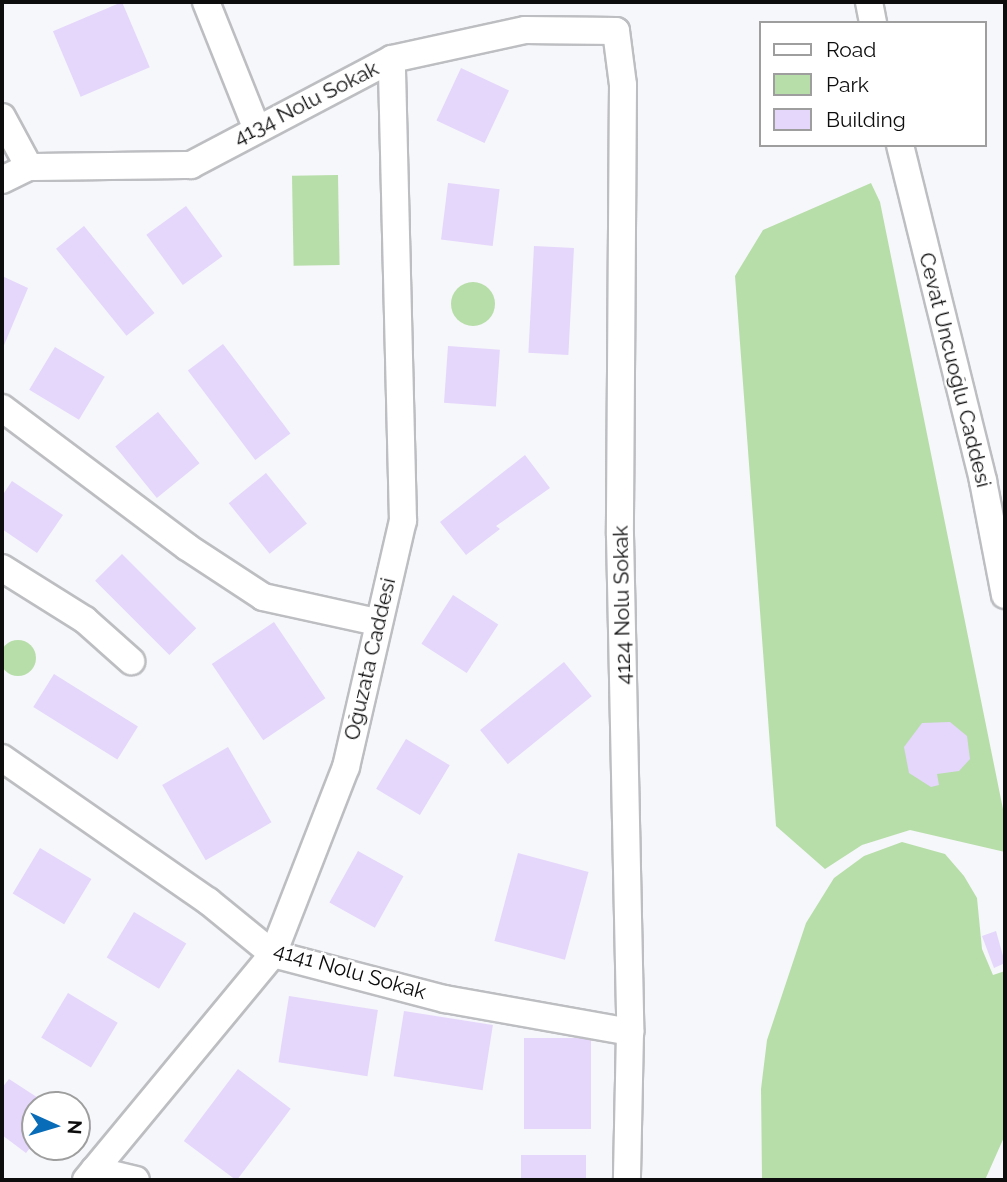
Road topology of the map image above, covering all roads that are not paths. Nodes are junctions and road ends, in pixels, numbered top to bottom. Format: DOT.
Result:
graph roads {
  1 [pos="206,2"];
  2 [pos="869,2"];
  3 [pos="873,21"];
  4 [pos="616,31"];
  5 [pos="392,59"];
  6 [pos="2,117"];
  7 [pos="256,127"];
  8 [pos="900,147"];
  9 [pos="29,167"];
  10 [pos="2,180"];
  11 [pos="2,408"];
  12 [pos="2,568"];
  13 [pos="1005,595"];
  14 [pos="377,622"];
  15 [pos="131,661"];
  16 [pos="2,758"];
  17 [pos="273,954"];
  18 [pos="630,1032"];
  19 [pos="90,1175"];
  20 [pos="136,1180"];
  21 [pos="627,1180"];
  1 -- 7 [label="street"];
  2 -- 3 [label="street"];
  4 -- 5 [label="street, 4134 Nolu Sokak"];
  4 -- 18 [label="street, 4124 Nolu Sokak"];
  5 -- 7 [label="street, 4134 Nolu Sokak"];
  5 -- 14 [label="street, Oğuzata Caddesi"];
  6 -- 9 [label="street"];
  7 -- 9 [label="street, 4134 Nolu Sokak"];
  8 -- 13 [label="street, Cevat Uncuoğlu Caddesi"];
  9 -- 10 [label="street, 4134 Nolu Sokak"];
  11 -- 14 [label="street"];
  12 -- 15 [label="street"];
  14 -- 17 [label="street, Oğuzata Caddesi"];
  16 -- 17 [label="street, 4141 Nolu Sokak"];
  17 -- 18 [label="street, 4141 Nolu Sokak"];
  17 -- 19 [label="street, Oğuzata Caddesi"];
  18 -- 21 [label="street, 4124 Nolu Sokak"];
  19 -- 20 [label="street"];
}
